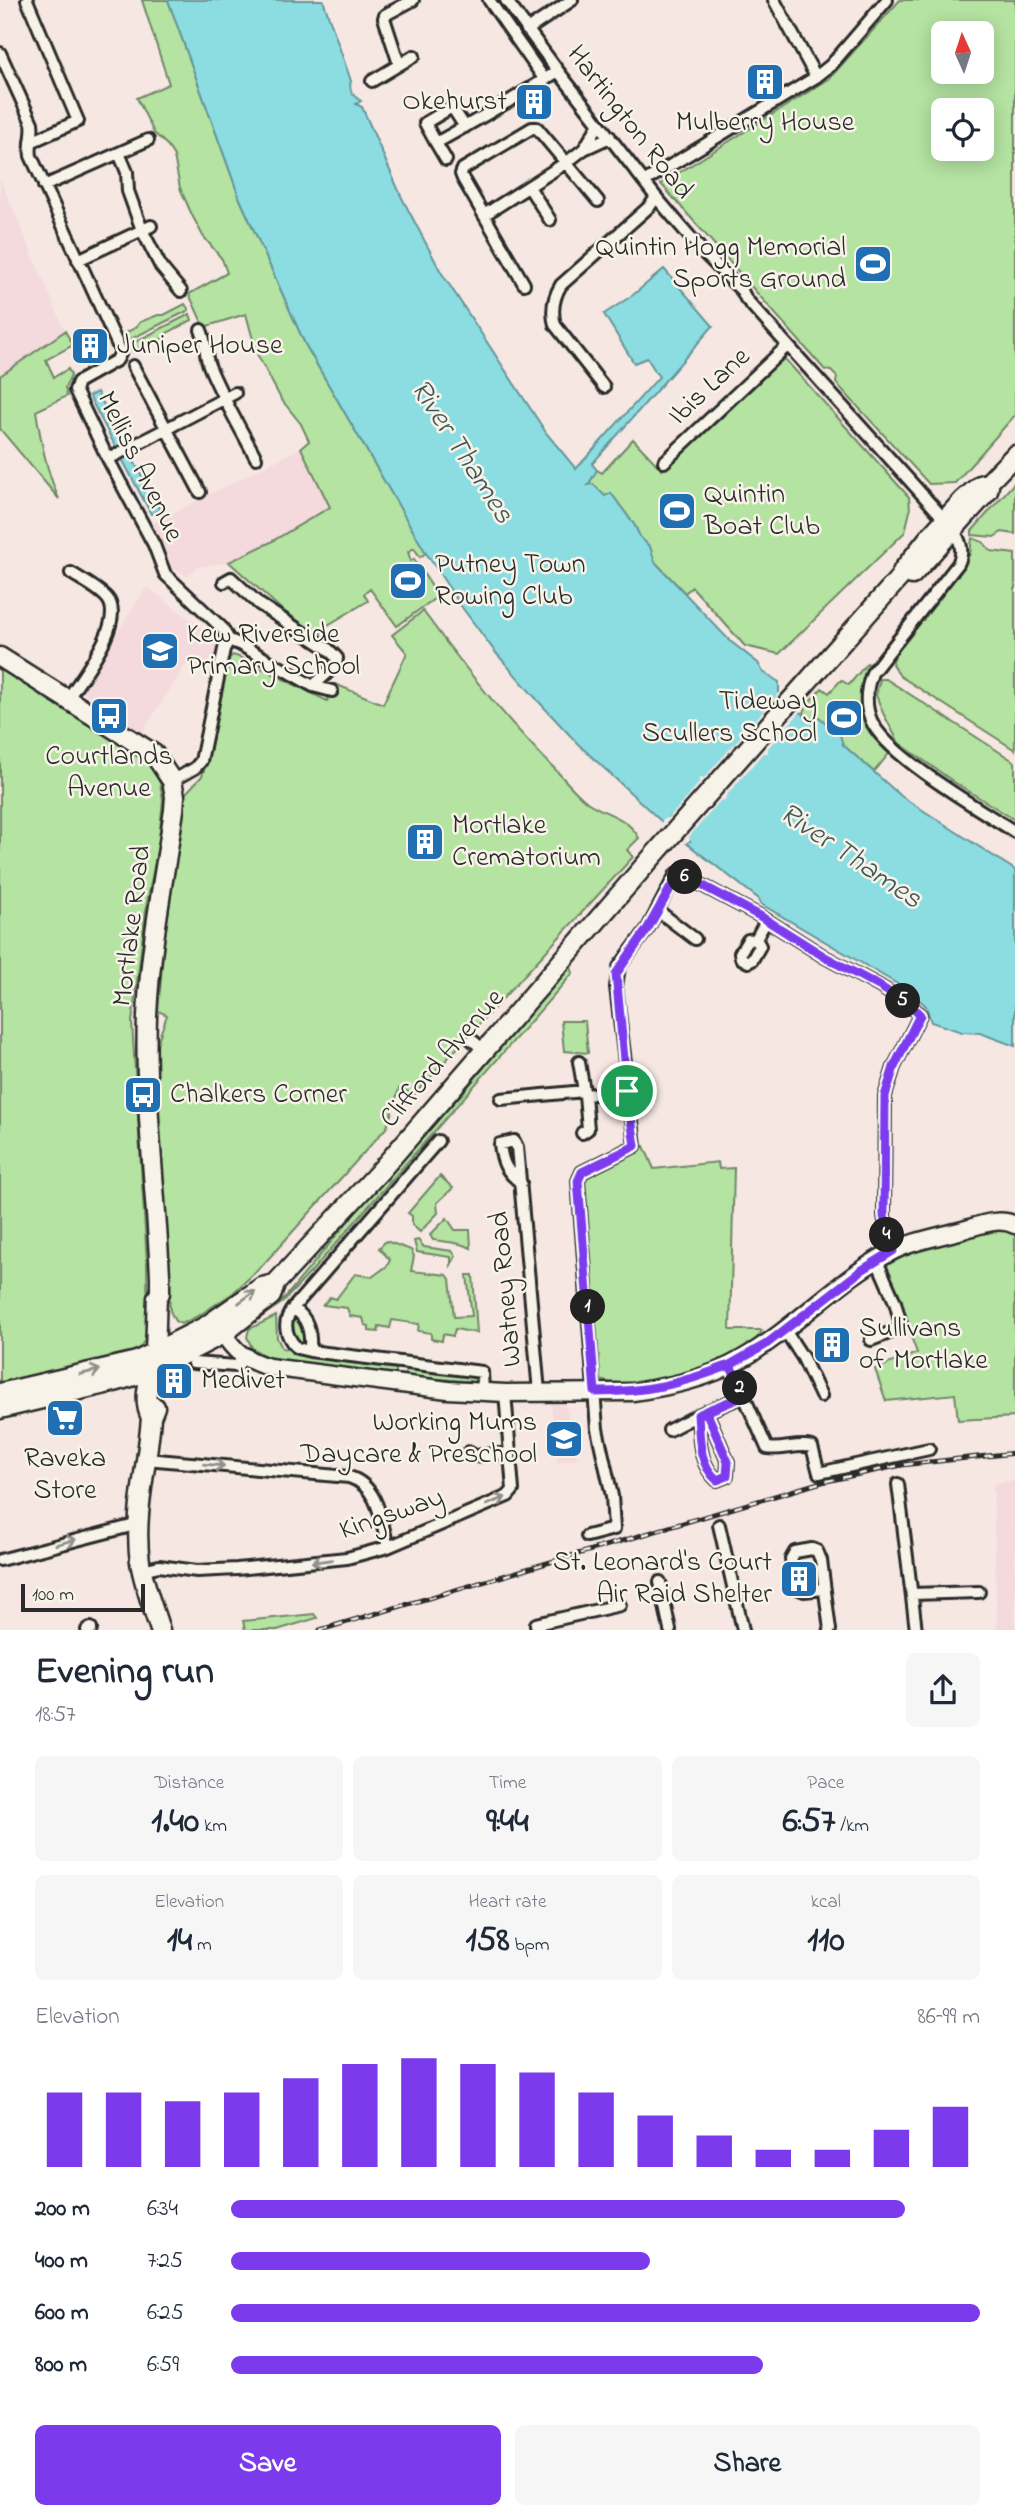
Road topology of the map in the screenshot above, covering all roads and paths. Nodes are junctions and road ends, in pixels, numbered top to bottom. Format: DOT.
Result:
graph roads {
  1 [pos="27,0"];
  2 [pos="413,0"];
  3 [pos="489,0"];
  4 [pos="506,0"];
  5 [pos="572,0"];
  6 [pos="774,0"];
  7 [pos="887,0"];
  8 [pos="527,30"];
  9 [pos="0,52"];
  10 [pos="414,56"];
  11 [pos="399,64"];
  12 [pos="558,71"];
  13 [pos="816,76"];
  14 [pos="545,80"];
  15 [pos="372,81"];
  16 [pos="599,124"];
  17 [pos="465,127"];
  18 [pos="610,137"];
  19 [pos="148,140"];
  20 [pos="31,142"];
  21 [pos="436,143"];
  22 [pos="584,149"];
  23 [pos="119,153"];
  24 [pos="446,160"];
  25 [pos="568,162"];
  26 [pos="645,181"];
  27 [pos="44,186"];
  28 [pos="529,187"];
  29 [pos="656,197"];
  30 [pos="597,201"];
  31 [pos="484,215"];
  32 [pos="550,220"];
  33 [pos="146,228"];
  34 [pos="78,260"];
  35 [pos="524,284"];
  36 [pos="181,291"];
  37 [pos="201,330"];
  38 [pos="787,346"];
  39 [pos="133,366"];
  40 [pos="596,384"];
  41 [pos="235,393"];
  42 [pos="223,399"];
  43 [pos="167,429"];
  44 [pos="1015,455"];
  45 [pos="113,457"];
  46 [pos="256,458"];
  47 [pos="664,462"];
  48 [pos="200,492"];
  49 [pos="949,525"];
  50 [pos="71,573"];
  51 [pos="224,582"];
  52 [pos="229,640"];
  53 [pos="0,657"];
  54 [pos="313,686"];
  55 [pos="329,693"];
  56 [pos="68,700"];
  57 [pos="172,781"];
  58 [pos="1015,832"];
  59 [pos="657,910"];
  60 [pos="766,921"];
  61 [pos="695,939"];
  62 [pos="756,939"];
  63 [pos="579,1062"];
  64 [pos="627,1091"];
  65 [pos="584,1093"];
  66 [pos="501,1099"];
  67 [pos="582,1133"];
  68 [pos="438,1141"];
  69 [pos="521,1183"];
  70 [pos="1015,1225"];
  71 [pos="893,1251"];
  72 [pos="877,1261"];
  73 [pos="293,1307"];
  74 [pos="222,1325"];
  75 [pos="783,1329"];
  76 [pos="871,1340"];
  77 [pos="310,1351"];
  78 [pos="248,1356"];
  79 [pos="158,1359"];
  80 [pos="193,1363"];
  81 [pos="402,1363"];
  82 [pos="730,1365"];
  83 [pos="400,1384"];
  84 [pos="53,1388"];
  85 [pos="483,1392"];
  86 [pos="505,1392"];
  87 [pos="539,1392"];
  88 [pos="595,1392"];
  89 [pos="0,1393"];
  90 [pos="744,1396"];
  91 [pos="821,1396"];
  92 [pos="0,1409"];
  93 [pos="702,1413"];
  94 [pos="669,1430"];
  95 [pos="929,1449"];
  96 [pos="469,1452"];
  97 [pos="509,1453"];
  98 [pos="146,1459"];
  99 [pos="898,1484"];
  100 [pos="139,1524"];
  101 [pos="719,1525"];
  102 [pos="587,1536"];
  103 [pos="388,1548"];
  104 [pos="0,1560"];
  105 [pos="142,1570"];
  106 [pos="660,1581"];
  107 [pos="823,1589"];
  108 [pos="979,1592"];
  109 [pos="912,1594"];
  110 [pos="620,1605"];
  111 [pos="160,1630"];
  112 [pos="537,1630"];
  113 [pos="670,1630"];
  114 [pos="743,1630"];
  115 [pos="830,1630"];
  116 [pos="916,1630"];
  1 -- 20 [label="street"];
  2 -- 11 [label="street"];
  3 -- 14 [label="street"];
  4 -- 8 [label="street, Hartington Road"];
  5 -- 8 [label="street"];
  6 -- 13 [label="street"];
  7 -- 13 [label="street"];
  8 -- 12 [label="street, Hartington Road"];
  9 -- 20 [label="street, Melliss Avenue"];
  10 -- 11 [label="street"];
  11 -- 15 [label="street"];
  12 -- 14 [label="street"];
  12 -- 16 [label="street, Hartington Road"];
  13 -- 26 [label="street"];
  14 -- 17 [label="street"];
  16 -- 18 [label="street, Hartington Road"];
  16 -- 22 [label="street"];
  17 -- 21 [label="street"];
  17 -- 21 [label="street"];
  18 -- 22 [label="street"];
  18 -- 26 [label="street, Hartington Road"];
  19 -- 23 [label="street"];
  20 -- 27 [label="street, Melliss Avenue"];
  21 -- 24 [label="street"];
  22 -- 25 [label="street"];
  23 -- 27 [label="street"];
  23 -- 33 [label="street"];
  25 -- 28 [label="street"];
  25 -- 30 [label="street"];
  25 -- 31 [label="street"];
  26 -- 29 [label="street, Hartington Road"];
  27 -- 34 [label="street, Melliss Avenue"];
  28 -- 31 [label="street"];
  28 -- 32 [label="street"];
  29 -- 38 [label="street, Hartington Road"];
  29 -- 40 [label="street"];
  31 -- 35 [label="street"];
  33 -- 34 [label="street"];
  33 -- 36 [label="street"];
  34 -- 45 [label="street, Melliss Avenue"];
  37 -- 42 [label="street"];
  38 -- 47 [label="street, Ibis Lane"];
  38 -- 49 [label="street, Hartington Road"];
  39 -- 43 [label="street"];
  41 -- 42 [label="street"];
  42 -- 43 [label="street"];
  42 -- 46 [label="street"];
  43 -- 45 [label="street"];
  43 -- 48 [label="street"];
  44 -- 49 [label="highway, Clifford Avenue"];
  45 -- 52 [label="street, Melliss Avenue"];
  49 -- 58 [label="street"];
  49 -- 74 [label="highway, Clifford Avenue"];
  50 -- 56 [label="street"];
  51 -- 54 [label="street"];
  52 -- 54 [label="street"];
  52 -- 57 [label="street"];
  53 -- 56 [label="highway"];
  54 -- 55 [label="street"];
  56 -- 57 [label="highway"];
  57 -- 79 [label="highway, Mortlake Road"];
  59 -- 60 [label="street"];
  59 -- 61 [label="street"];
  59 -- 64 [label="street"];
  60 -- 62 [label="street"];
  60 -- 71 [label="street"];
  63 -- 65 [label="street"];
  64 -- 65 [label="street"];
  64 -- 88 [label="street"];
  65 -- 66 [label="street"];
  65 -- 67 [label="street"];
  68 -- 73 [label="street"];
  69 -- 87 [label="street, Watney Road"];
  70 -- 71 [label="main road"];
  71 -- 72 [label="main road"];
  72 -- 75 [label="main road"];
  72 -- 76 [label="street"];
  73 -- 77 [label="street"];
  73 -- 77 [label="street"];
  74 -- 78 [label="main road"];
  74 -- 79 [label="highway, Clifford Avenue"];
  75 -- 82 [label="main road"];
  75 -- 91 [label="street"];
  77 -- 81 [label="street"];
  78 -- 80 [label="street"];
  78 -- 83 [label="main road"];
  79 -- 84 [label="highway, Clifford Avenue"];
  79 -- 98 [label="highway"];
  81 -- 83 [label="street"];
  81 -- 85 [label="street"];
  82 -- 88 [label="main road"];
  82 -- 90 [label="street"];
  83 -- 85 [label="main road"];
  84 -- 89 [label="highway"];
  84 -- 92 [label="highway"];
  85 -- 86 [label="main road"];
  86 -- 87 [label="main road"];
  86 -- 97 [label="street, Kingsway"];
  87 -- 88 [label="main road"];
  88 -- 102 [label="street"];
  90 -- 93 [label="street"];
  90 -- 95 [label="street"];
  93 -- 93 [label="street"];
  93 -- 94 [label="street"];
  96 -- 97 [label="street"];
  103 -- 97 [label="street, Kingsway, one-way"];
  98 -- 100 [label="highway"];
  98 -- 103 [label="street, one-way"];
  99 -- 109 [label="street"];
  104 -- 100 [label="street, one-way"];
  100 -- 105 [label="highway"];
  101 -- 114 [label="street"];
  103 -- 105 [label="street, Kingsway, one-way"];
  105 -- 111 [label="highway"];
  106 -- 113 [label="street"];
  107 -- 107 [label="street"];
  107 -- 115 [label="street"];
  108 -- 109 [label="street"];
  109 -- 116 [label="street"];
  110 -- 112 [label="street"];
}
